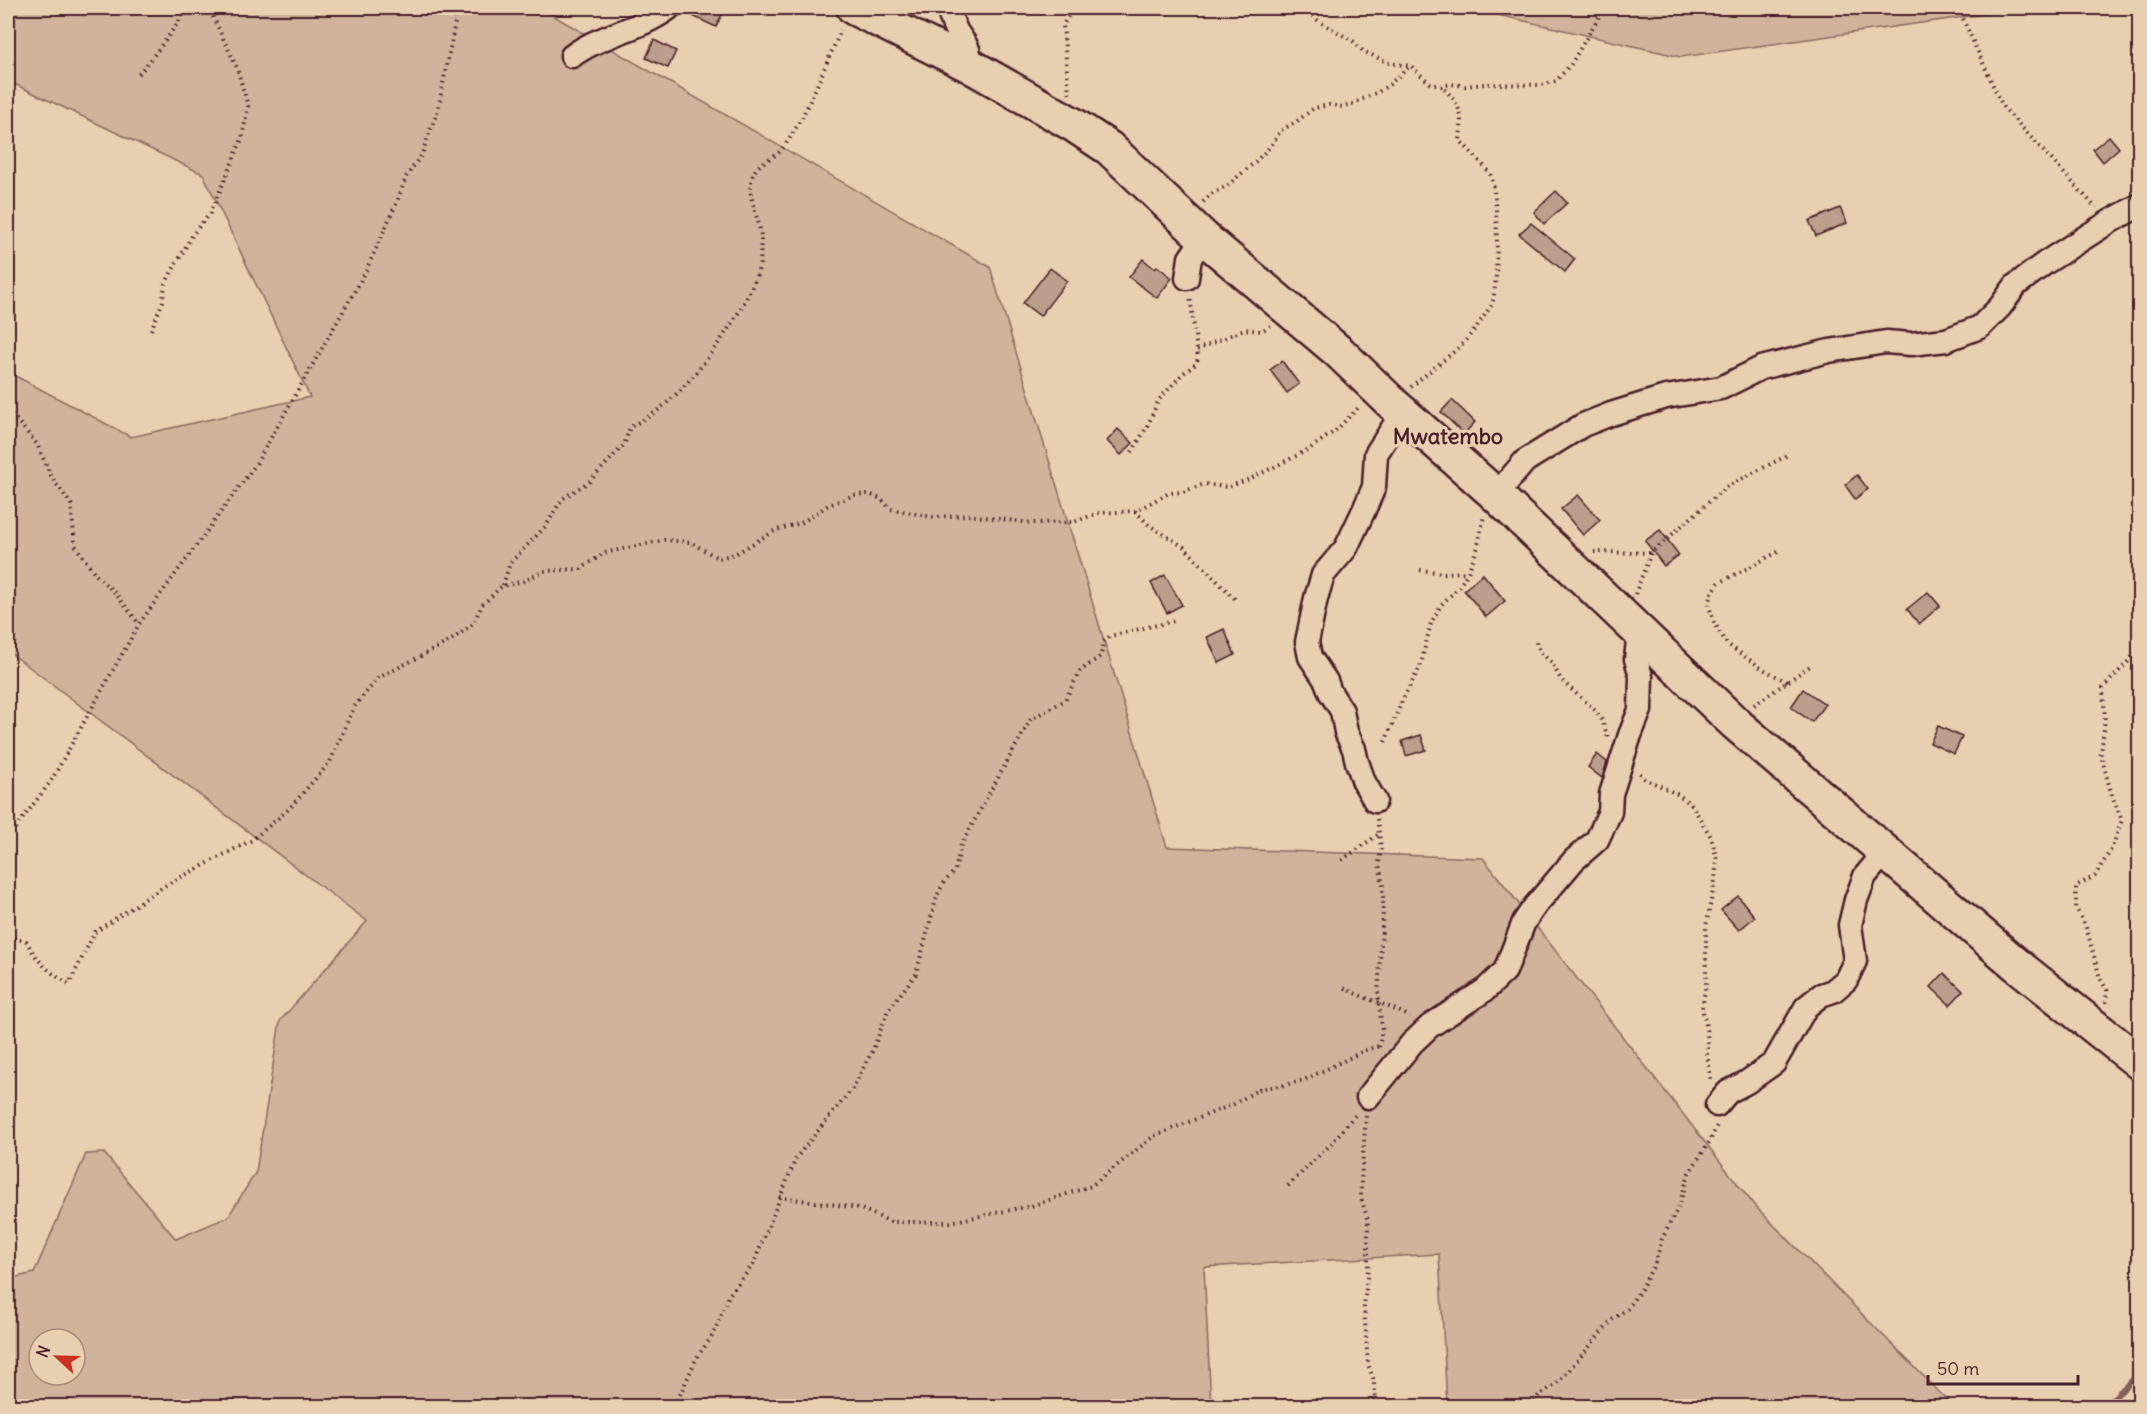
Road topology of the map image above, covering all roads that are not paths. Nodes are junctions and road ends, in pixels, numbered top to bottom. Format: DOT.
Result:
graph roads {
  1 [pos="669,8"];
  2 [pos="948,8"];
  3 [pos="848,18"];
  4 [pos="572,56"];
  5 [pos="969,65"];
  6 [pos="2139,205"];
  7 [pos="1196,230"];
  8 [pos="1187,278"];
  9 [pos="1391,401"];
  10 [pos="1496,495"];
  11 [pos="1634,628"];
  12 [pos="1375,801"];
  13 [pos="1886,851"];
  14 [pos="2139,1063"];
  15 [pos="1368,1098"];
  16 [pos="1717,1105"];
  1 -- 4 [label="street"];
  2 -- 5 [label="street"];
  3 -- 5 [label="highway"];
  5 -- 7 [label="highway"];
  6 -- 10 [label="street"];
  7 -- 8 [label="street"];
  7 -- 9 [label="highway"];
  9 -- 10 [label="highway"];
  9 -- 12 [label="street"];
  10 -- 11 [label="highway"];
  11 -- 13 [label="highway"];
  11 -- 15 [label="street"];
  13 -- 14 [label="highway"];
  13 -- 16 [label="street"];
}
